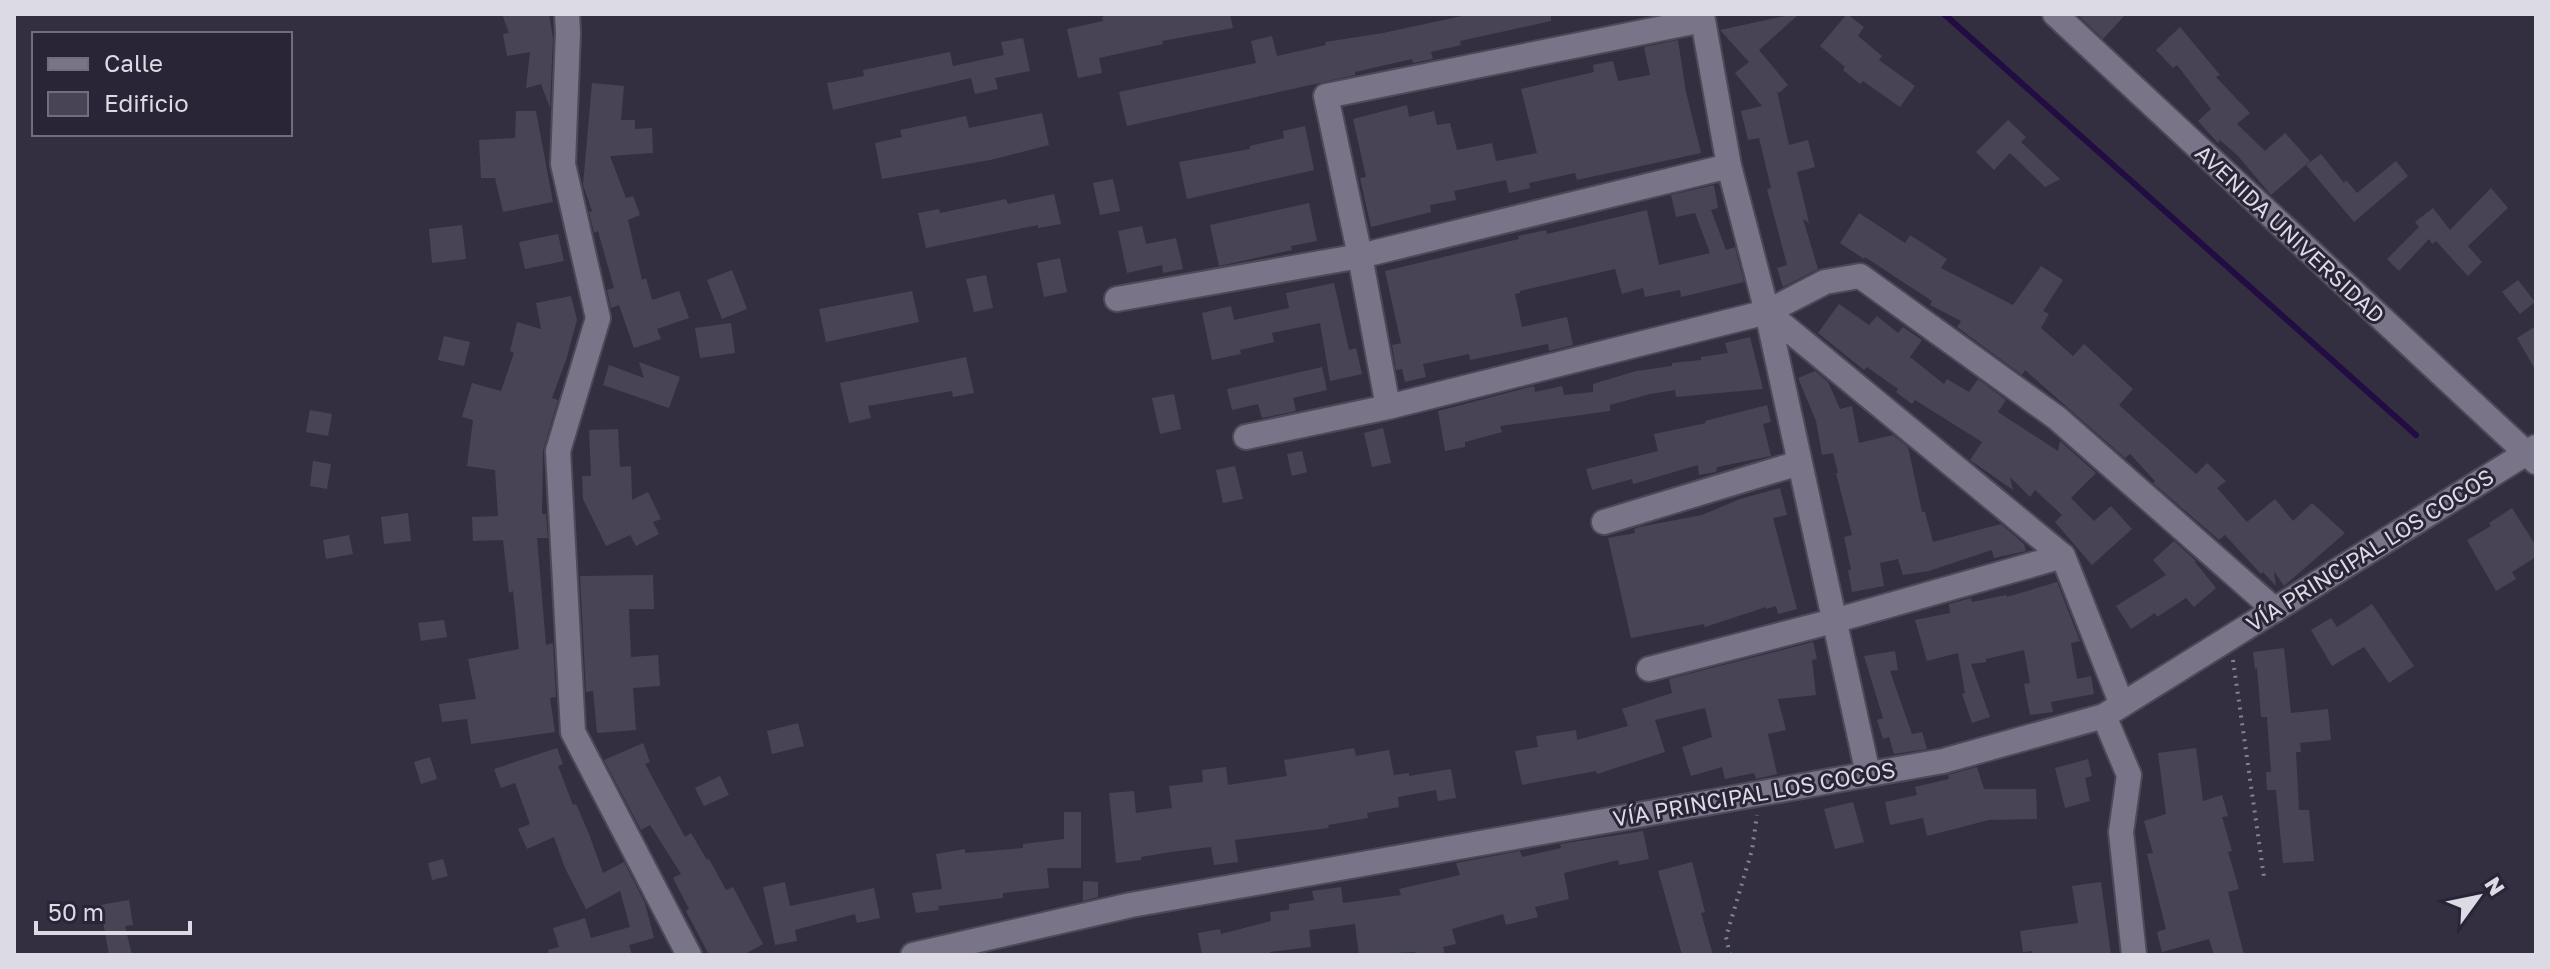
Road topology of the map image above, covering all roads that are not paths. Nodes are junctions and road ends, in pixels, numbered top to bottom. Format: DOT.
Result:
graph roads {
  1 [pos="567,14"];
  2 [pos="2055,14"];
  3 [pos="1729,166"];
  4 [pos="1360,256"];
  5 [pos="1117,299"];
  6 [pos="1767,312"];
  7 [pos="1388,407"];
  8 [pos="1246,437"];
  9 [pos="2533,454"];
  10 [pos="1799,463"];
  11 [pos="1604,522"];
  12 [pos="2063,556"];
  13 [pos="2275,610"];
  14 [pos="1837,620"];
  15 [pos="1649,669"];
  16 [pos="2113,710"];
  17 [pos="1868,774"];
  18 [pos="689,955"];
  19 [pos="913,955"];
  20 [pos="2134,955"];
  1 -- 18 [label="street"];
  2 -- 9 [label="street, AVENIDA UNIVERSIDAD"];
  3 -- 4 [label="street"];
  3 -- 4 [label="street"];
  3 -- 6 [label="street"];
  4 -- 5 [label="street"];
  4 -- 7 [label="street"];
  6 -- 7 [label="street"];
  6 -- 10 [label="street"];
  6 -- 12 [label="street"];
  6 -- 13 [label="street"];
  7 -- 8 [label="street"];
  9 -- 13 [label="street, VÍA PRINCIPAL LOS COCOS"];
  10 -- 11 [label="street"];
  10 -- 14 [label="street"];
  12 -- 14 [label="street"];
  12 -- 16 [label="street"];
  13 -- 16 [label="street, VÍA PRINCIPAL LOS COCOS"];
  14 -- 15 [label="street"];
  14 -- 17 [label="street"];
  16 -- 17 [label="street, VÍA PRINCIPAL LOS COCOS"];
  16 -- 20 [label="street"];
  17 -- 19 [label="street, VÍA PRINCIPAL LOS COCOS"];
}
